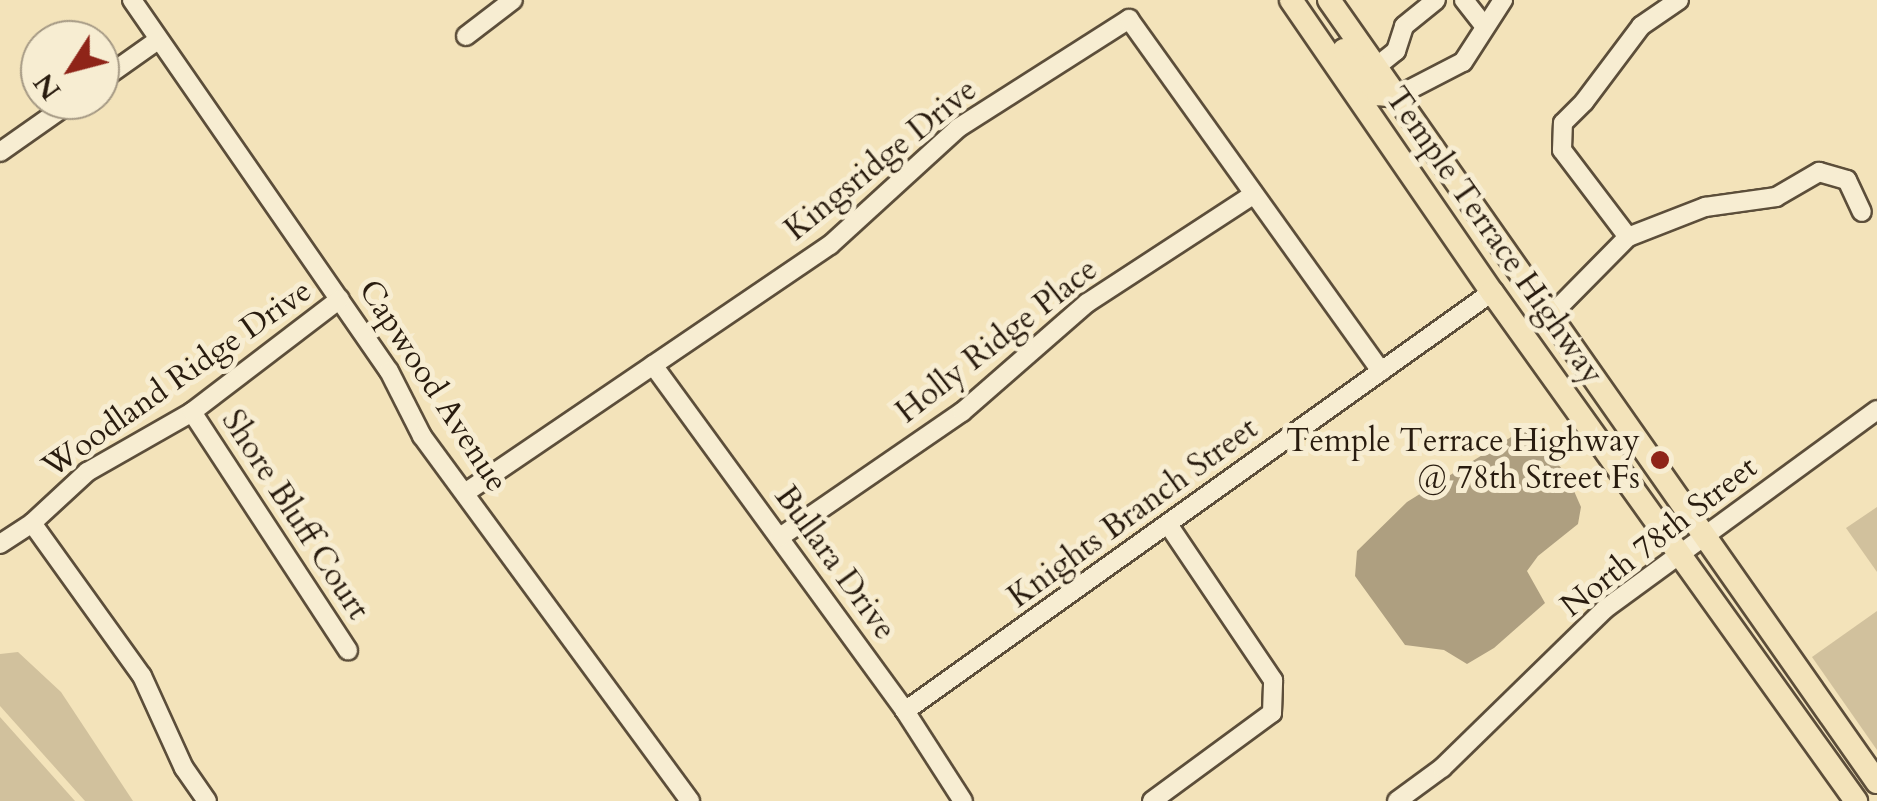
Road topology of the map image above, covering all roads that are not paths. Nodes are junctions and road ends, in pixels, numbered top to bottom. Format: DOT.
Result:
graph roads {
  1 [pos="132,0"];
  2 [pos="513,0"];
  3 [pos="1291,0"];
  4 [pos="1304,0"];
  5 [pos="1328,0"];
  6 [pos="1436,0"];
  7 [pos="1464,0"];
  8 [pos="1503,0"];
  9 [pos="1679,0"];
  10 [pos="1484,27"];
  11 [pos="466,36"];
  12 [pos="158,40"];
  13 [pos="120,67"];
  14 [pos="1376,67"];
  15 [pos="1397,96"];
  16 [pos="46,120"];
  17 [pos="0,152"];
  18 [pos="1254,194"];
  19 [pos="1862,212"];
  20 [pos="1628,237"];
  21 [pos="1517,274"];
  22 [pos="1492,292"];
  23 [pos="340,299"];
  24 [pos="1548,318"];
  25 [pos="653,365"];
  26 [pos="1381,371"];
  27 [pos="1877,410"];
  28 [pos="192,412"];
  29 [pos="465,494"];
  30 [pos="32,523"];
  31 [pos="1169,526"];
  32 [pos="780,537"];
  33 [pos="1701,537"];
  34 [pos="0,544"];
  35 [pos="1678,554"];
  36 [pos="348,650"];
  37 [pos="904,711"];
  38 [pos="1877,782"];
  39 [pos="208,801"];
  40 [pos="690,801"];
  41 [pos="963,801"];
  42 [pos="1152,801"];
  43 [pos="1396,801"];
  44 [pos="1856,801"];
  1 -- 12 [label="street, Capwood Avenue"];
  2 -- 11 [label="street"];
  3 -- 22 [label="main road, Temple Terrace Highway"];
  4 -- 15 [label="main road"];
  5 -- 14 [label="main road, Temple Terrace Highway"];
  6 -- 14 [label="street"];
  7 -- 10 [label="street"];
  8 -- 10 [label="street"];
  9 -- 20 [label="street"];
  10 -- 15 [label="street"];
  12 -- 13 [label="street"];
  12 -- 23 [label="street, Capwood Avenue"];
  14 -- 15 [label="main road, Temple Terrace Highway"];
  15 -- 21 [label="main road, Temple Terrace Highway"];
  16 -- 17 [label="street"];
  18 -- 25 [label="street, Kingsridge Drive"];
  18 -- 26 [label="street, Kingsridge Drive"];
  18 -- 32 [label="street, Holly Ridge Place"];
  19 -- 20 [label="street"];
  20 -- 24 [label="street"];
  21 -- 22 [label="main road"];
  21 -- 24 [label="main road, Temple Terrace Highway"];
  22 -- 26 [label="street, Knights Branch Street"];
  22 -- 35 [label="main road, Temple Terrace Highway"];
  23 -- 28 [label="street, Woodland Ridge Drive"];
  23 -- 29 [label="street, Capwood Avenue"];
  24 -- 33 [label="main road, Temple Terrace Highway"];
  25 -- 29 [label="street, Kingsridge Drive"];
  25 -- 32 [label="street, Bullara Drive"];
  26 -- 31 [label="street, Knights Branch Street"];
  27 -- 33 [label="street, North 78th Street"];
  28 -- 30 [label="street, Woodland Ridge Drive"];
  28 -- 36 [label="street, Shore Bluff Court"];
  29 -- 40 [label="street, Capwood Avenue"];
  30 -- 34 [label="street, Woodland Ridge Drive"];
  30 -- 39 [label="street"];
  31 -- 37 [label="street, Knights Branch Street"];
  31 -- 42 [label="street"];
  32 -- 37 [label="street, Bullara Drive"];
  33 -- 35 [label="street, North 78th Street"];
  33 -- 38 [label="main road, Temple Terrace Highway"];
  35 -- 43 [label="street, North 78th Street"];
  35 -- 44 [label="main road, Temple Terrace Highway"];
  37 -- 41 [label="street, Bullara Drive"];
}
